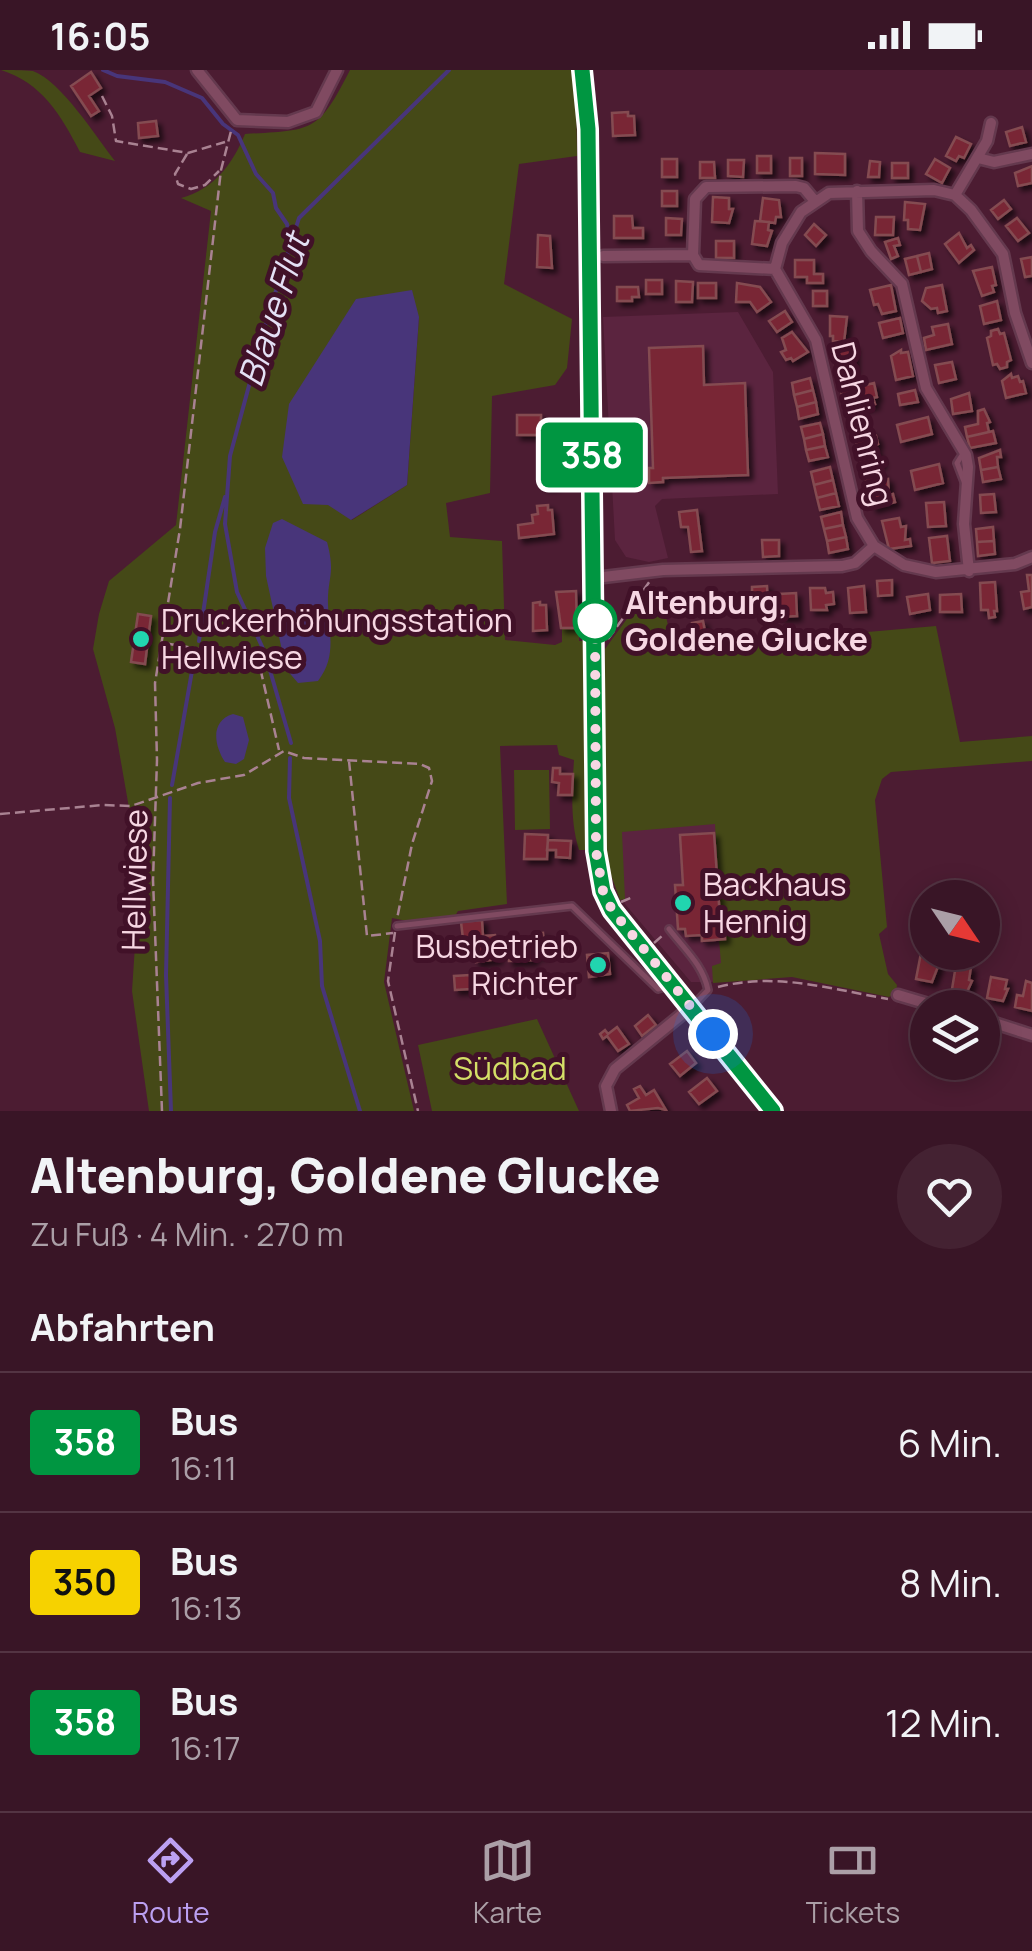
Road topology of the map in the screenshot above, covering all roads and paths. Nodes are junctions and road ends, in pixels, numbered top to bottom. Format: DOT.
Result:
graph roads {
  1 [pos="197,70"];
  2 [pos="337,70"];
  3 [pos="582,70"];
  4 [pos="102,96"];
  5 [pos="991,122"];
  6 [pos="233,126"];
  7 [pos="226,141"];
  8 [pos="188,153"];
  9 [pos="1032,154"];
  10 [pos="978,158"];
  11 [pos="220,170"];
  12 [pos="857,191"];
  13 [pos="955,195"];
  14 [pos="814,200"];
  15 [pos="603,256"];
  16 [pos="693,256"];
  17 [pos="775,269"];
  18 [pos="1032,363"];
  19 [pos="874,546"];
  20 [pos="1032,557"];
  21 [pos="970,571"];
  22 [pos="595,578"];
  23 [pos="644,579"];
  24 [pos="606,624"];
  25 [pos="161,642"];
  26 [pos="280,751"];
  27 [pos="349,760"];
  28 [pos="154,797"];
  29 [pos="0,814"];
  30 [pos="616,897"];
  31 [pos="633,898"];
  32 [pos="619,902"];
  33 [pos="624,910"];
  34 [pos="396,929"];
  35 [pos="669,929"];
  36 [pos="662,936"];
  37 [pos="662,954"];
  38 [pos="672,984"];
  39 [pos="708,990"];
  40 [pos="898,994"];
  41 [pos="910,998"];
  42 [pos="691,1008"];
  43 [pos="1000,1025"];
  44 [pos="1032,1035"];
  45 [pos="162,1111"];
  46 [pos="418,1111"];
  47 [pos="611,1111"];
  48 [pos="772,1111"];
  1 -- 2 [label="street"];
  3 -- 22 [label="main road"];
  4 -- 8 [label="path"];
  5 -- 10 [label="street"];
  6 -- 7 [label="path"];
  7 -- 8 [label="path"];
  7 -- 11 [label="path"];
  8 -- 11 [label="path"];
  9 -- 10 [label="street"];
  10 -- 13 [label="street"];
  11 -- 25 [label="path"];
  12 -- 13 [label="street"];
  12 -- 14 [label="street"];
  12 -- 21 [label="street"];
  13 -- 18 [label="street"];
  14 -- 16 [label="street"];
  14 -- 17 [label="street"];
  15 -- 16 [label="street"];
  16 -- 17 [label="street"];
  17 -- 19 [label="street, Dahlienring"];
  19 -- 21 [label="street, Dahlienring"];
  19 -- 22 [label="street"];
  20 -- 21 [label="street, Dahlienring"];
  22 -- 38 [label="main road"];
  23 -- 24 [label="path"];
  25 -- 26 [label="path"];
  25 -- 28 [label="path"];
  26 -- 27 [label="path"];
  26 -- 28 [label="path, Hellwiese"];
  27 -- 34 [label="path"];
  27 -- 34 [label="path"];
  28 -- 29 [label="path"];
  28 -- 45 [label="path, Hellwiese"];
  30 -- 32 [label="path"];
  31 -- 32 [label="path"];
  32 -- 33 [label="path"];
  34 -- 38 [label="lane"];
  34 -- 46 [label="path"];
  35 -- 39 [label="lane"];
  36 -- 37 [label="path"];
  38 -- 42 [label="main road"];
  39 -- 40 [label="path"];
  39 -- 42 [label="lane"];
  40 -- 41 [label="street"];
  42 -- 47 [label="street"];
  42 -- 48 [label="main road"];
  43 -- 44 [label="street"];
}
